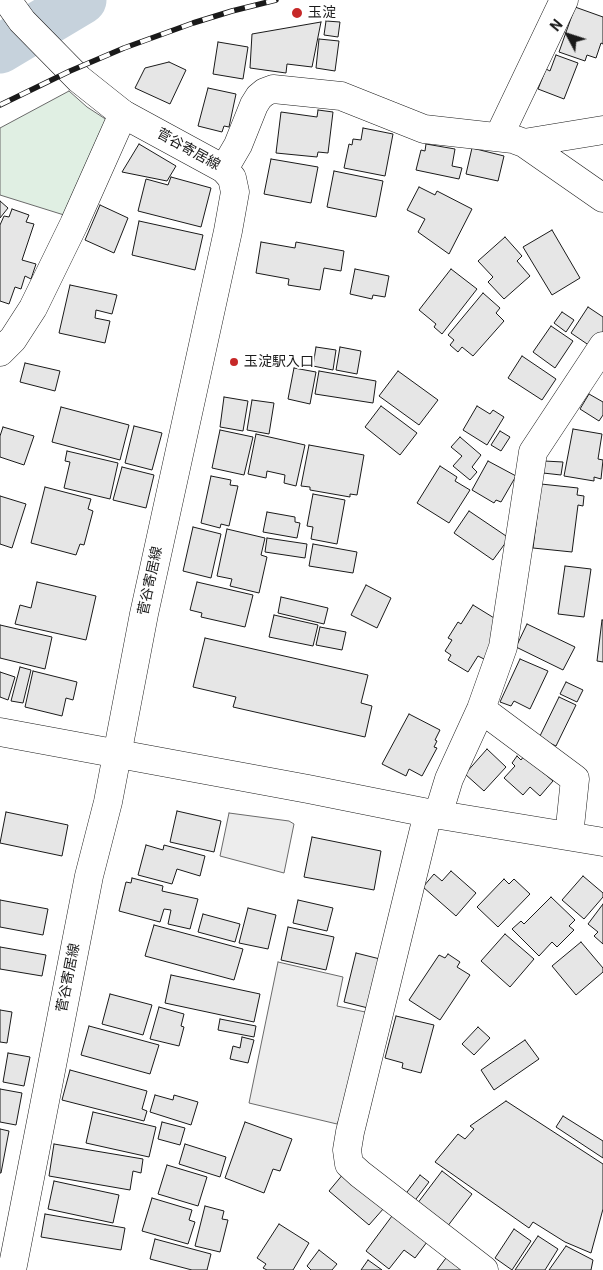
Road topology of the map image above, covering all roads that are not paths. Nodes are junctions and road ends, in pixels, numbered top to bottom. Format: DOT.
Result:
graph roads {
  1 [pos="564,0"];
  2 [pos="15,10"];
  3 [pos="123,114"];
  4 [pos="603,130"];
  5 [pos="512,140"];
  6 [pos="224,169"];
  7 [pos="603,198"];
  8 [pos="603,346"];
  9 [pos="0,352"];
  10 [pos="480,709"];
  11 [pos="0,732"];
  12 [pos="117,754"];
  13 [pos="433,814"];
  14 [pos="569,836"];
  15 [pos="603,842"];
  16 [pos="12,1270"];
  17 [pos="484,1270"];
  1 -- 5 [label="street"];
  2 -- 3 [label="street, 菅谷寄居線"];
  3 -- 6 [label="street, 菅谷寄居線"];
  3 -- 9 [label="street"];
  4 -- 5 [label="street"];
  5 -- 6 [label="street"];
  5 -- 7 [label="street"];
  6 -- 12 [label="street, 菅谷寄居線"];
  8 -- 10 [label="street"];
  10 -- 13 [label="street"];
  10 -- 14 [label="street"];
  11 -- 12 [label="street"];
  12 -- 13 [label="street"];
  12 -- 16 [label="street, 菅谷寄居線"];
  13 -- 14 [label="street"];
  13 -- 17 [label="street"];
  14 -- 15 [label="street"];
}
